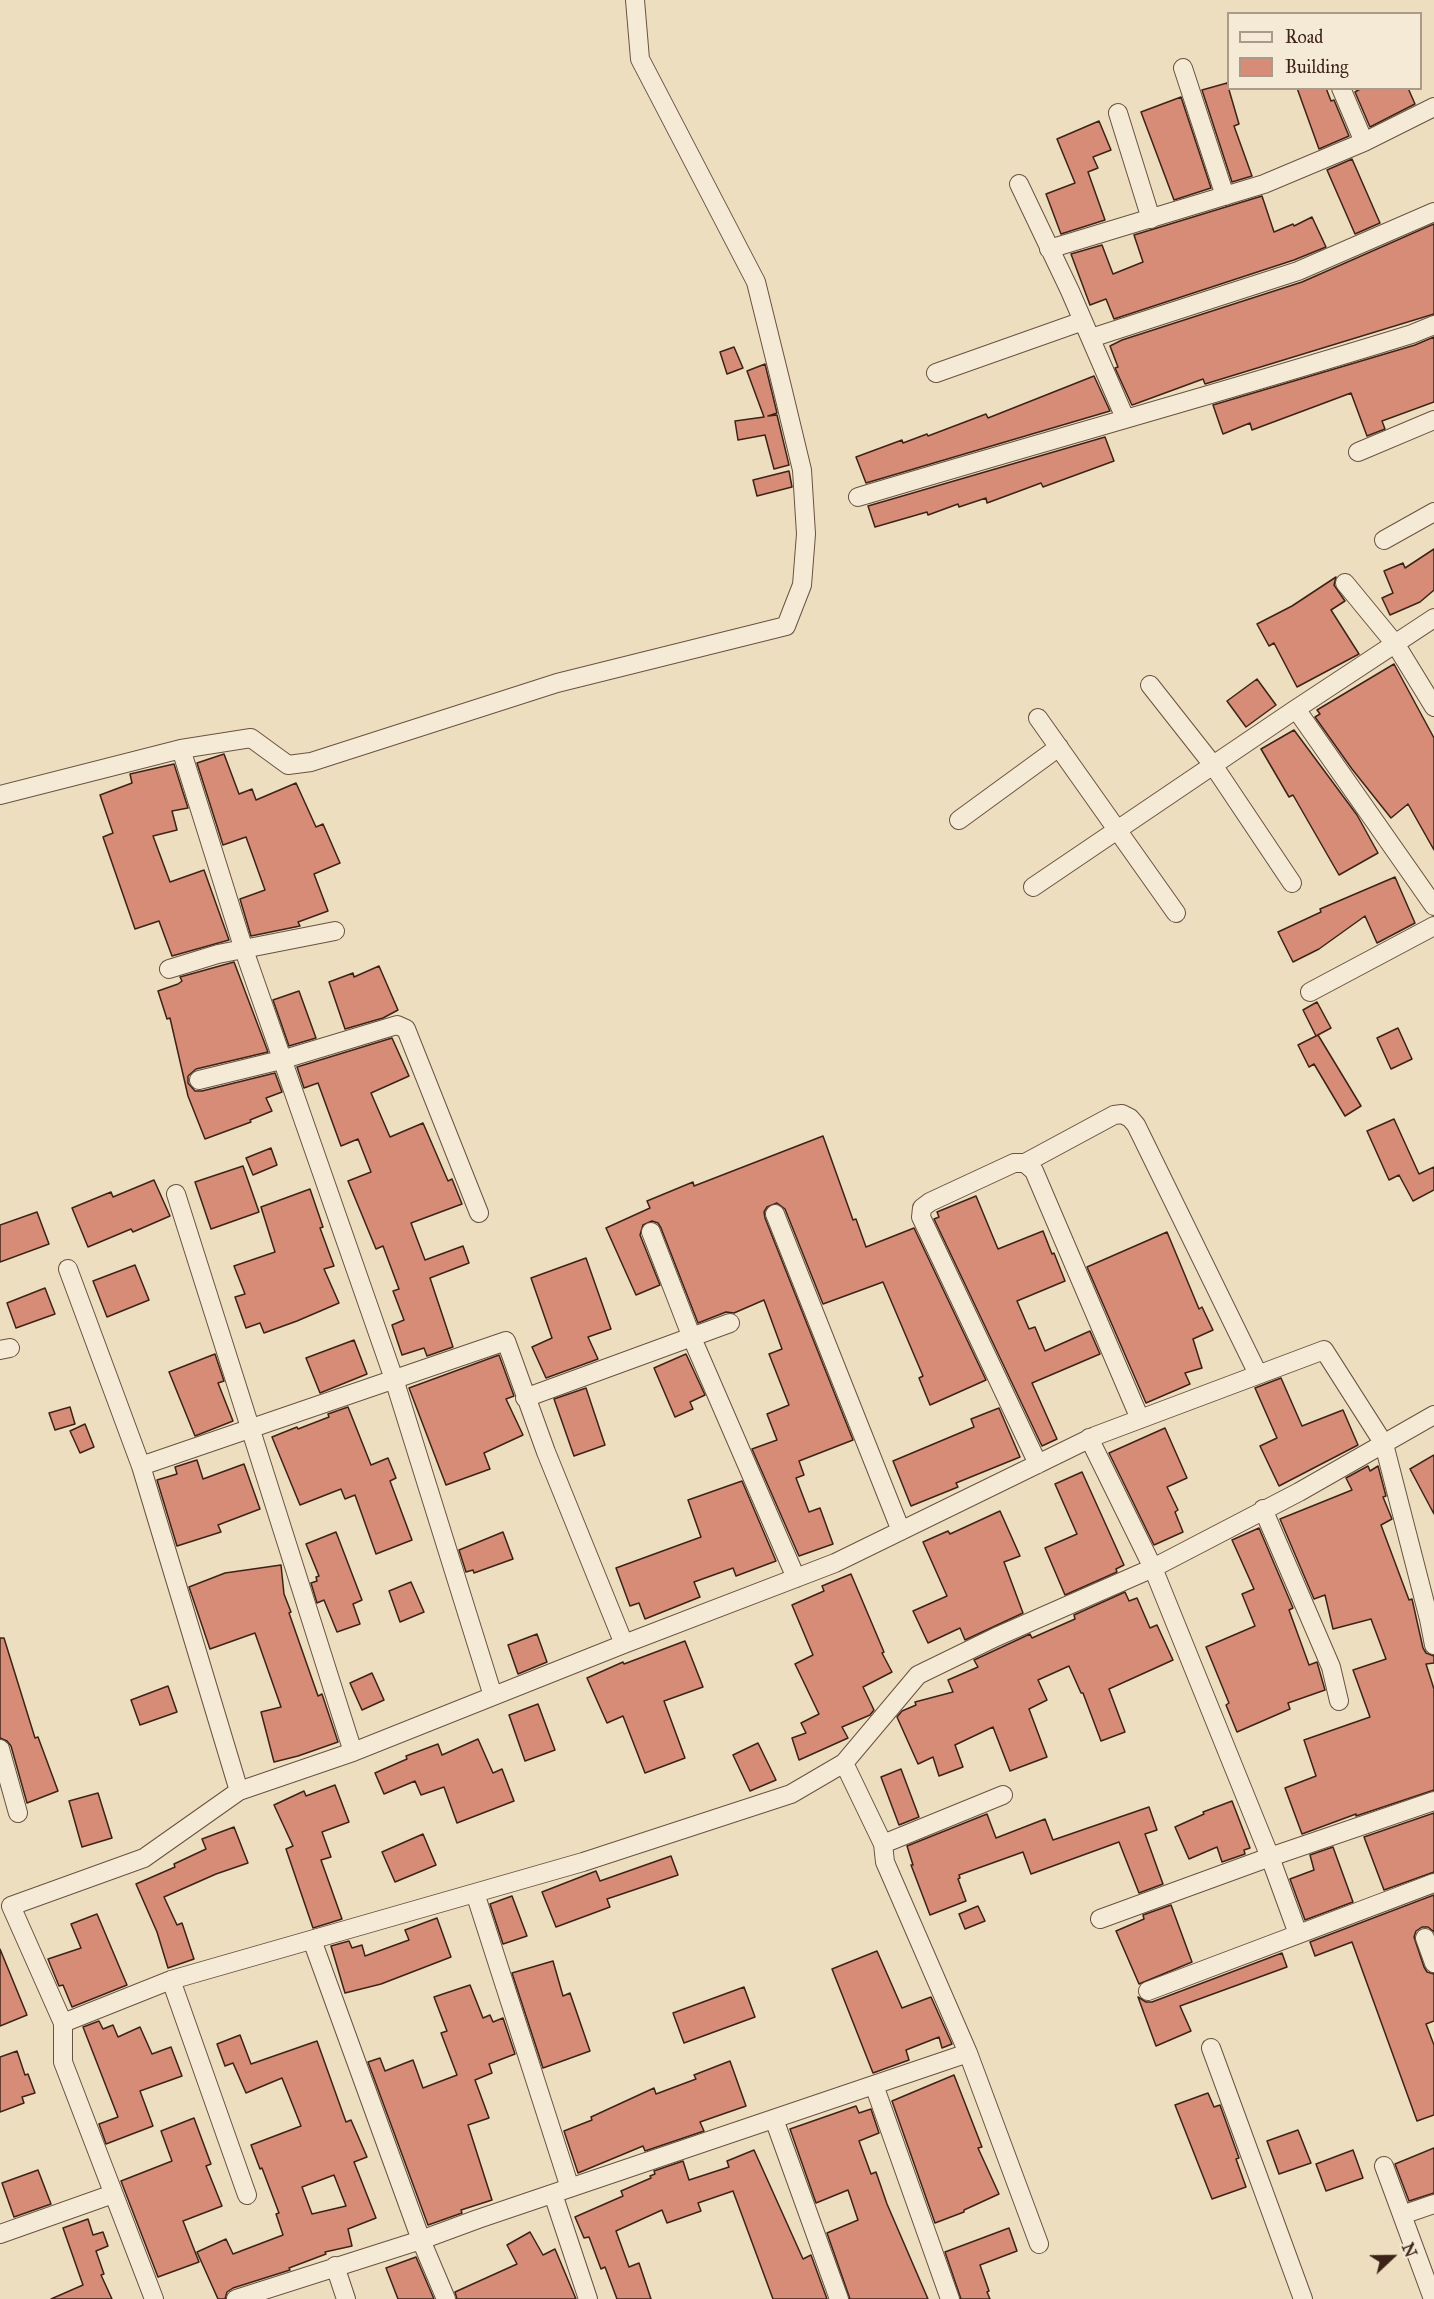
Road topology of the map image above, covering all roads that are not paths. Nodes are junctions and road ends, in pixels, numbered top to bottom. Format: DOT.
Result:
graph roads {
  1 [pos="635,0"];
  2 [pos="1183,68"];
  3 [pos="1342,90"];
  4 [pos="1434,107"];
  5 [pos="1118,113"];
  6 [pos="1364,142"];
  7 [pos="1019,184"];
  8 [pos="1226,196"];
  9 [pos="1434,212"];
  10 [pos="1151,219"];
  11 [pos="1049,249"];
  12 [pos="1083,321"];
  13 [pos="1434,325"];
  14 [pos="1091,338"];
  15 [pos="936,373"];
  16 [pos="1125,418"];
  17 [pos="1434,420"];
  18 [pos="1358,452"];
  19 [pos="858,497"];
  20 [pos="1434,512"];
  21 [pos="1384,540"];
  22 [pos="1345,583"];
  23 [pos="1434,618"];
  24 [pos="1396,645"];
  25 [pos="1150,685"];
  26 [pos="1434,707"];
  27 [pos="1296,709"];
  28 [pos="1038,718"];
  29 [pos="1059,747"];
  30 [pos="181,749"];
  31 [pos="1213,765"];
  32 [pos="0,795"];
  33 [pos="959,820"];
  34 [pos="1118,829"];
  35 [pos="1292,883"];
  36 [pos="1033,887"];
  37 [pos="1434,906"];
  38 [pos="1176,913"];
  39 [pos="1434,926"];
  40 [pos="335,931"];
  41 [pos="244,950"];
  42 [pos="169,969"];
  43 [pos="1310,992"];
  44 [pos="281,1059"];
  45 [pos="199,1080"];
  46 [pos="1025,1163"];
  47 [pos="176,1194"];
  48 [pos="478,1213"];
  49 [pos="775,1214"];
  50 [pos="651,1232"];
  51 [pos="68,1269"];
  52 [pos="730,1323"];
  53 [pos="692,1338"];
  54 [pos="1258,1374"];
  55 [pos="394,1379"];
  56 [pos="525,1398"];
  57 [pos="1434,1415"];
  58 [pos="1140,1419"];
  59 [pos="251,1427"];
  60 [pos="1089,1438"];
  61 [pos="1384,1444"];
  62 [pos="1038,1464"];
  63 [pos="141,1466"];
  64 [pos="1263,1509"];
  65 [pos="902,1531"];
  66 [pos="1153,1568"];
  67 [pos="796,1578"];
  68 [pos="624,1644"];
  69 [pos="1434,1645"];
  70 [pos="493,1696"];
  71 [pos="1339,1701"];
  72 [pos="0,1749"];
  73 [pos="353,1752"];
  74 [pos="844,1763"];
  75 [pos="239,1791"];
  76 [pos="1003,1795"];
  77 [pos="1434,1801"];
  78 [pos="18,1813"];
  79 [pos="883,1844"];
  80 [pos="1270,1857"];
  81 [pos="1434,1883"];
  82 [pos="475,1893"];
  83 [pos="5,1907"];
  84 [pos="1100,1919"];
  85 [pos="1298,1934"];
  86 [pos="1425,1938"];
  87 [pos="312,1940"];
  88 [pos="1434,1963"];
  89 [pos="171,1980"];
  90 [pos="1148,1990"];
  91 [pos="63,2023"];
  92 [pos="1211,2048"];
  93 [pos="968,2053"];
  94 [pos="874,2085"];
  95 [pos="774,2119"];
  96 [pos="1384,2166"];
  97 [pos="570,2188"];
  98 [pos="113,2193"];
  99 [pos="553,2194"];
  100 [pos="247,2195"];
  101 [pos="1434,2204"];
  102 [pos="1402,2215"];
  103 [pos="0,2234"];
  104 [pos="421,2240"];
  105 [pos="1039,2244"];
  106 [pos="335,2266"];
  107 [pos="154,2299"];
  108 [pos="236,2299"];
  109 [pos="346,2299"];
  110 [pos="446,2299"];
  111 [pos="588,2299"];
  112 [pos="839,2299"];
  113 [pos="950,2299"];
  114 [pos="1303,2299"];
  115 [pos="1433,2299"];
  1 -- 30 [label="street"];
  2 -- 8 [label="street"];
  3 -- 6 [label="street"];
  4 -- 6 [label="street"];
  5 -- 10 [label="street"];
  6 -- 8 [label="street"];
  7 -- 11 [label="street"];
  8 -- 10 [label="street"];
  9 -- 14 [label="street"];
  10 -- 11 [label="street"];
  11 -- 12 [label="street"];
  12 -- 14 [label="street"];
  12 -- 15 [label="street"];
  13 -- 16 [label="street"];
  14 -- 16 [label="street"];
  16 -- 19 [label="street"];
  17 -- 18 [label="street"];
  20 -- 21 [label="street"];
  22 -- 24 [label="street"];
  23 -- 24 [label="street"];
  24 -- 26 [label="street"];
  24 -- 27 [label="street"];
  25 -- 31 [label="street"];
  27 -- 31 [label="street"];
  27 -- 37 [label="street"];
  28 -- 29 [label="street"];
  29 -- 33 [label="street"];
  29 -- 34 [label="street"];
  30 -- 32 [label="street"];
  30 -- 41 [label="street"];
  31 -- 34 [label="street"];
  31 -- 35 [label="street"];
  34 -- 36 [label="street"];
  34 -- 38 [label="street"];
  39 -- 43 [label="street"];
  40 -- 41 [label="street"];
  41 -- 42 [label="street"];
  41 -- 44 [label="street"];
  44 -- 45 [label="street"];
  44 -- 48 [label="street"];
  44 -- 55 [label="street"];
  46 -- 54 [label="street"];
  46 -- 58 [label="street"];
  46 -- 62 [label="street"];
  47 -- 59 [label="street"];
  49 -- 65 [label="street"];
  50 -- 53 [label="street"];
  51 -- 63 [label="street"];
  52 -- 53 [label="street"];
  53 -- 56 [label="street"];
  53 -- 67 [label="street"];
  54 -- 58 [label="street"];
  54 -- 61 [label="street"];
  55 -- 56 [label="street"];
  55 -- 59 [label="street"];
  55 -- 70 [label="street"];
  56 -- 68 [label="street"];
  57 -- 61 [label="street"];
  58 -- 60 [label="street"];
  59 -- 63 [label="street"];
  59 -- 73 [label="street"];
  60 -- 62 [label="street"];
  60 -- 66 [label="street"];
  61 -- 64 [label="street"];
  61 -- 69 [label="street"];
  62 -- 65 [label="street"];
  63 -- 75 [label="street"];
  64 -- 66 [label="street"];
  64 -- 71 [label="street"];
  65 -- 67 [label="street"];
  66 -- 74 [label="street"];
  66 -- 80 [label="street"];
  67 -- 68 [label="street"];
  68 -- 70 [label="street"];
  70 -- 73 [label="street"];
  72 -- 78 [label="street"];
  73 -- 75 [label="street"];
  74 -- 79 [label="street"];
  74 -- 82 [label="street"];
  75 -- 83 [label="street"];
  76 -- 79 [label="street"];
  77 -- 80 [label="street"];
  79 -- 93 [label="street"];
  80 -- 84 [label="street"];
  80 -- 85 [label="street"];
  81 -- 85 [label="street"];
  82 -- 87 [label="street"];
  82 -- 97 [label="street"];
  83 -- 91 [label="street"];
  85 -- 90 [label="street"];
  86 -- 88 [label="street"];
  87 -- 89 [label="street"];
  87 -- 104 [label="street"];
  89 -- 91 [label="street"];
  89 -- 100 [label="street"];
  91 -- 98 [label="street"];
  92 -- 114 [label="street"];
  93 -- 94 [label="street"];
  93 -- 105 [label="street"];
  94 -- 95 [label="street"];
  94 -- 113 [label="street"];
  95 -- 97 [label="street"];
  95 -- 112 [label="street"];
  96 -- 102 [label="street"];
  97 -- 99 [label="street"];
  98 -- 103 [label="street"];
  98 -- 107 [label="street"];
  99 -- 104 [label="street"];
  99 -- 111 [label="street"];
  101 -- 102 [label="street"];
  102 -- 115 [label="street"];
  104 -- 106 [label="street"];
  104 -- 110 [label="street"];
  106 -- 108 [label="street"];
  106 -- 109 [label="street"];
}
